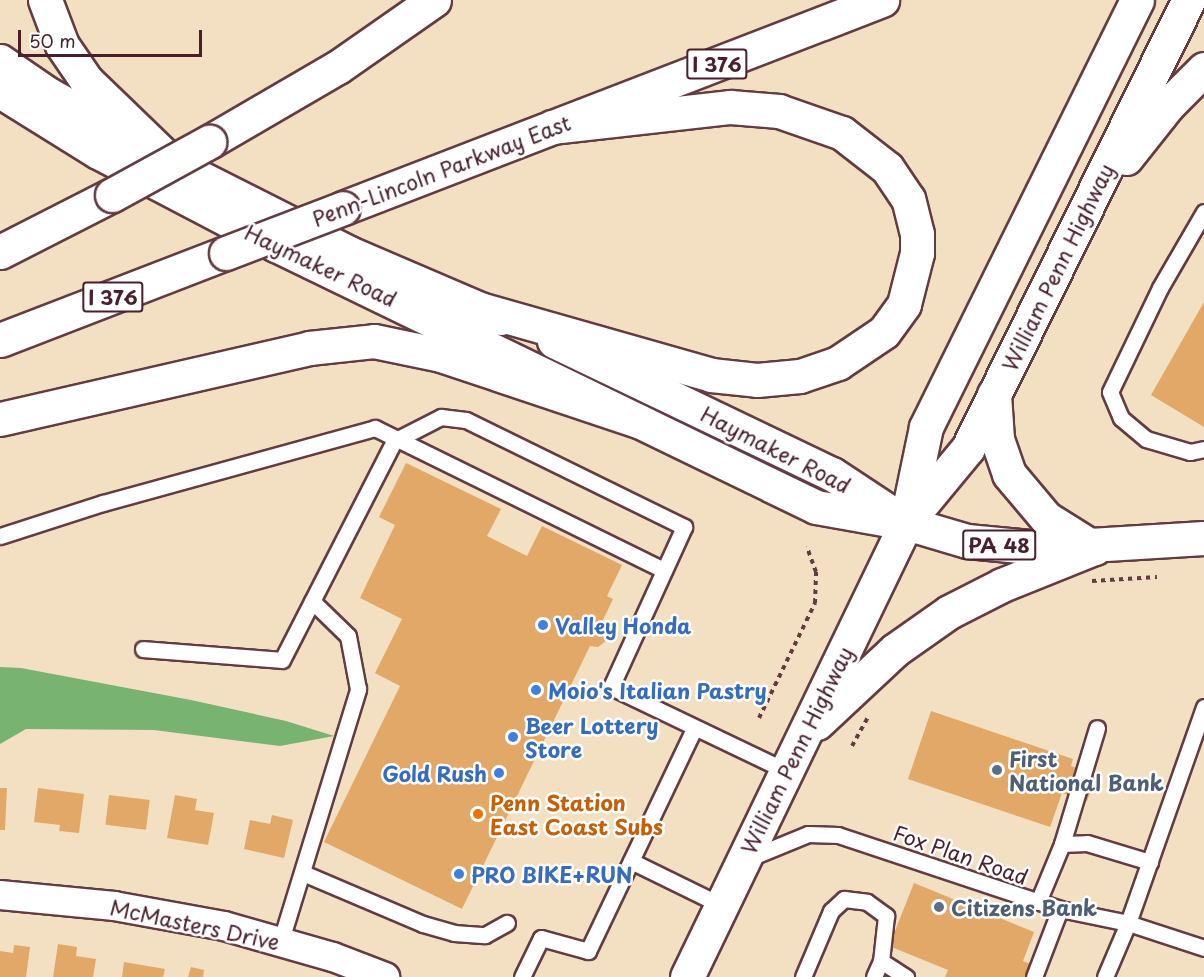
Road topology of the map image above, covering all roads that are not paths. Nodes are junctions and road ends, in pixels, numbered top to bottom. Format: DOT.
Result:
graph roads {
  1 [pos="45,0"];
  2 [pos="434,0"];
  3 [pos="882,0"];
  4 [pos="1137,0"];
  5 [pos="1188,0"];
  6 [pos="0,61"];
  7 [pos="1204,69"];
  8 [pos="0,91"];
  9 [pos="552,128"];
  10 [pos="173,164"];
  11 [pos="1204,212"];
  12 [pos="1082,217"];
  13 [pos="0,252"];
  14 [pos="472,307"];
  15 [pos="0,340"];
  16 [pos="994,394"];
  17 [pos="0,419"];
  18 [pos="638,421"];
  19 [pos="394,441"];
  20 [pos="1204,449"];
  21 [pos="906,523"];
  22 [pos="0,536"];
  23 [pos="1204,538"];
  24 [pos="1094,548"];
  25 [pos="664,570"];
  26 [pos="312,602"];
  27 [pos="143,649"];
  28 [pos="1204,707"];
  29 [pos="1097,728"];
  30 [pos="694,729"];
  31 [pos="802,737"];
  32 [pos="786,771"];
  33 [pos="1062,844"];
  34 [pos="631,861"];
  35 [pos="742,861"];
  36 [pos="1150,862"];
  37 [pos="303,873"];
  38 [pos="0,895"];
  39 [pos="1038,902"];
  40 [pos="721,905"];
  41 [pos="1060,909"];
  42 [pos="507,923"];
  43 [pos="1128,923"];
  44 [pos="281,940"];
  45 [pos="1204,948"];
  46 [pos="881,961"];
  47 [pos="386,977"];
  48 [pos="522,977"];
  49 [pos="687,977"];
  50 [pos="803,977"];
  51 [pos="874,977"];
  52 [pos="906,977"];
  53 [pos="1034,977"];
  54 [pos="1105,977"];
  1 -- 10 [label="main road"];
  2 -- 13 [label="main road, bridge"];
  3 -- 9 [label="main road, Penn-Lincoln Parkway East / I 376"];
  4 -- 21 [label="main road, William Penn Highway"];
  5 -- 12 [label="main road, William Penn Highway"];
  6 -- 10 [label="main road, Haymaker Road"];
  7 -- 12 [label="main road"];
  8 -- 18 [label="main road, Haymaker Road"];
  9 -- 14 [label="main road"];
  9 -- 15 [label="main road, Penn-Lincoln Parkway East / I 376, bridge"];
  10 -- 14 [label="main road, Haymaker Road"];
  11 -- 20 [label="lane"];
  12 -- 16 [label="main road, William Penn Highway"];
  14 -- 21 [label="main road, Haymaker Road"];
  16 -- 21 [label="main road, William Penn Highway"];
  16 -- 24 [label="main road"];
  17 -- 18 [label="main road"];
  18 -- 21 [label="main road, Haymaker Road"];
  19 -- 22 [label="lane"];
  19 -- 25 [label="lane"];
  19 -- 25 [label="lane"];
  19 -- 26 [label="lane"];
  21 -- 24 [label="main road, PA 48"];
  21 -- 31 [label="main road, William Penn Highway"];
  23 -- 24 [label="main road, PA 48"];
  24 -- 31 [label="main road"];
  25 -- 30 [label="lane"];
  26 -- 27 [label="lane"];
  26 -- 37 [label="lane"];
  28 -- 36 [label="lane"];
  29 -- 33 [label="lane"];
  30 -- 32 [label="lane"];
  30 -- 34 [label="lane"];
  31 -- 32 [label="main road, William Penn Highway"];
  32 -- 35 [label="main road, William Penn Highway"];
  33 -- 36 [label="lane"];
  33 -- 39 [label="lane"];
  34 -- 40 [label="lane"];
  34 -- 48 [label="lane"];
  35 -- 39 [label="lane, Fox Plan Road"];
  35 -- 40 [label="main road, William Penn Highway"];
  36 -- 43 [label="lane"];
  37 -- 42 [label="lane"];
  37 -- 44 [label="lane"];
  38 -- 44 [label="street, McMasters Drive"];
  39 -- 41 [label="lane, Fox Plan Road"];
  40 -- 49 [label="main road, William Penn Highway"];
  41 -- 43 [label="lane, Fox Plan Road"];
  41 -- 53 [label="lane"];
  43 -- 45 [label="lane, Fox Plan Road"];
  43 -- 54 [label="lane"];
  44 -- 47 [label="street, McMasters Drive"];
  46 -- 50 [label="lane"];
  46 -- 51 [label="lane"];
  46 -- 52 [label="lane"];
}
